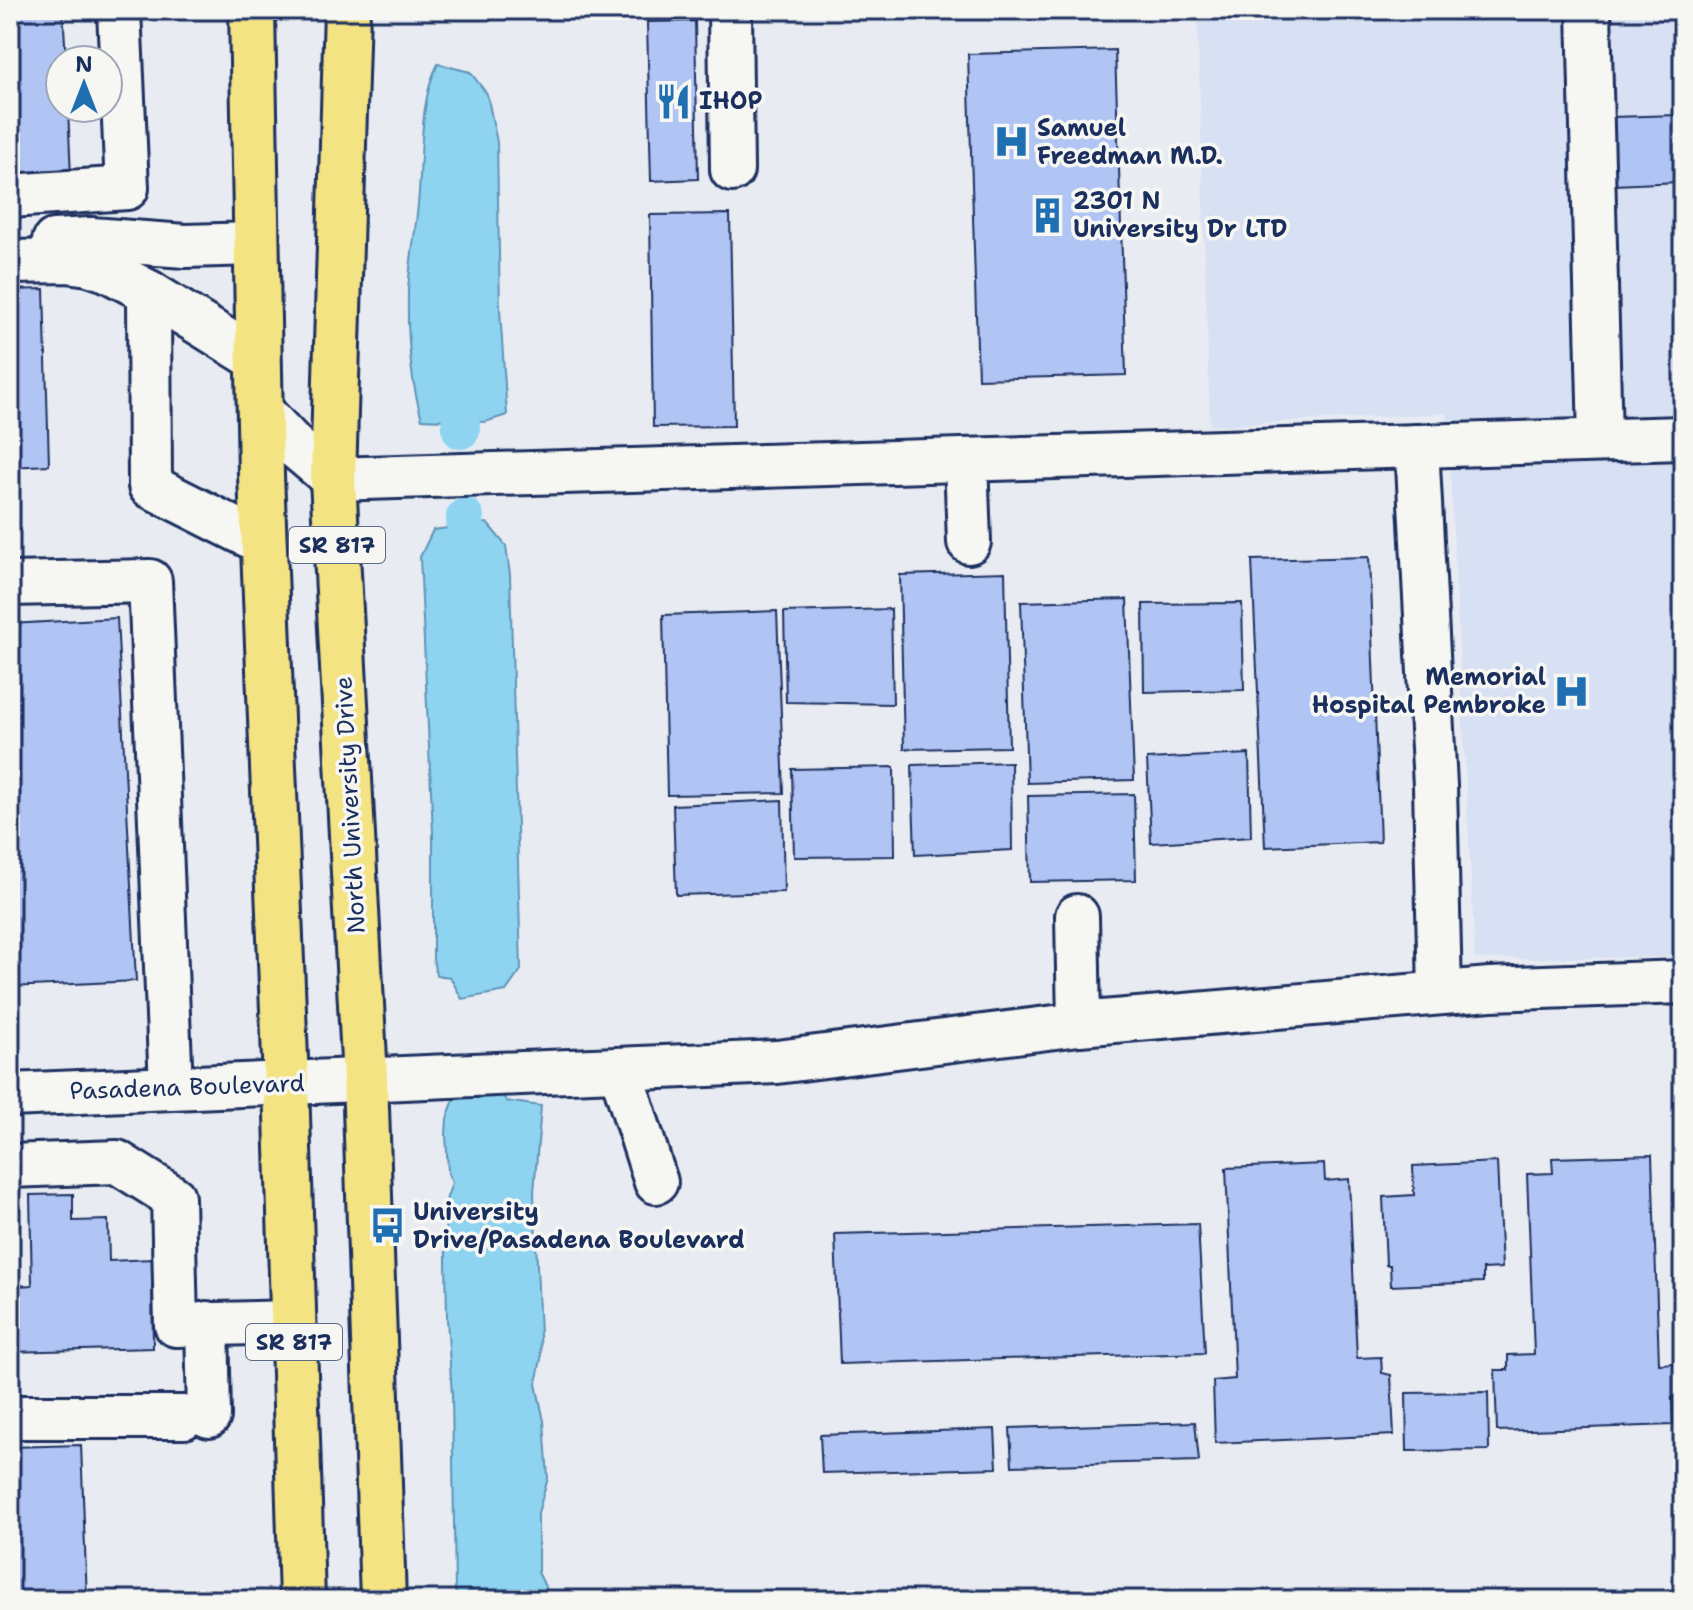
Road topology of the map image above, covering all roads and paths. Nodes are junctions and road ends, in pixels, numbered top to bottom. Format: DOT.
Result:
graph roads {
  1 [pos="119,10"];
  2 [pos="252,10"];
  3 [pos="347,10"];
  4 [pos="730,10"];
  5 [pos="1589,10"];
  6 [pos="732,170"];
  7 [pos="10,196"];
  8 [pos="10,243"];
  9 [pos="256,244"];
  10 [pos="10,262"];
  11 [pos="149,292"];
  12 [pos="258,360"];
  13 [pos="260,410"];
  14 [pos="1683,438"];
  15 [pos="1600,440"];
  16 [pos="1417,446"];
  17 [pos="966,460"];
  18 [pos="333,479"];
  19 [pos="969,542"];
  20 [pos="263,543"];
  21 [pos="10,584"];
  22 [pos="1077,916"];
  23 [pos="1683,982"];
  24 [pos="1440,992"];
  25 [pos="1079,1024"];
  26 [pos="620,1069"];
  27 [pos="365,1079"];
  28 [pos="286,1083"];
  29 [pos="171,1087"];
  30 [pos="10,1095"];
  31 [pos="10,1166"];
  32 [pos="656,1182"];
  33 [pos="293,1322"];
  34 [pos="207,1323"];
  35 [pos="10,1417"];
  36 [pos="302,1600"];
  37 [pos="383,1600"];
  1 -- 7 [label="street"];
  2 -- 9 [label="main road, SR 817"];
  3 -- 18 [label="main road, North University Drive / SR 817"];
  4 -- 6 [label="street"];
  5 -- 15 [label="street"];
  8 -- 9 [label="street"];
  9 -- 12 [label="main road, SR 817"];
  10 -- 11 [label="street"];
  11 -- 12 [label="street"];
  11 -- 20 [label="street"];
  12 -- 13 [label="main road, SR 817"];
  13 -- 18 [label="street"];
  13 -- 20 [label="main road, SR 817"];
  14 -- 15 [label="street"];
  15 -- 16 [label="street"];
  16 -- 17 [label="street"];
  16 -- 24 [label="street"];
  17 -- 18 [label="street"];
  17 -- 19 [label="street"];
  18 -- 27 [label="main road, North University Drive / SR 817"];
  20 -- 28 [label="main road, SR 817"];
  21 -- 29 [label="street"];
  22 -- 25 [label="street"];
  23 -- 24 [label="street, Pasadena Boulevard"];
  24 -- 25 [label="street, Pasadena Boulevard"];
  25 -- 26 [label="street, Pasadena Boulevard"];
  26 -- 27 [label="street, Pasadena Boulevard"];
  26 -- 32 [label="street"];
  27 -- 28 [label="street, Pasadena Boulevard"];
  27 -- 37 [label="main road, North University Drive / SR 817"];
  28 -- 29 [label="street, Pasadena Boulevard"];
  28 -- 33 [label="main road, SR 817"];
  29 -- 30 [label="street, Pasadena Boulevard"];
  31 -- 34 [label="street"];
  33 -- 34 [label="street"];
  33 -- 36 [label="main road, SR 817"];
  34 -- 35 [label="street"];
}
